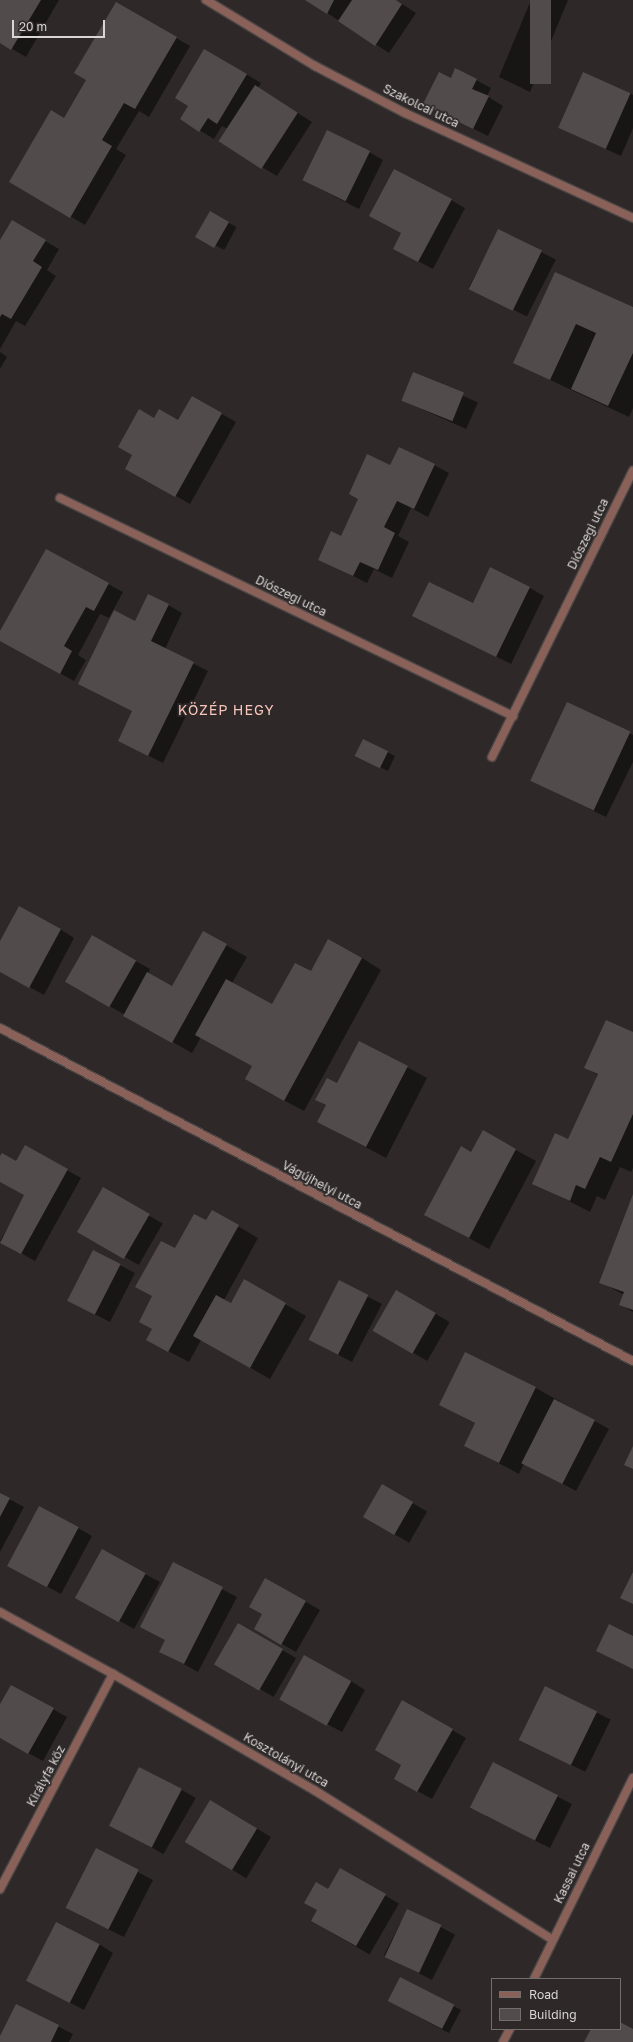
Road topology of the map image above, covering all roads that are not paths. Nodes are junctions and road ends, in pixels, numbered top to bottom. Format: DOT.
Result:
graph roads {
  1 [pos="206,0"];
  2 [pos="633,218"];
  3 [pos="633,470"];
  4 [pos="60,498"];
  5 [pos="513,716"];
  6 [pos="492,757"];
  7 [pos="0,1028"];
  8 [pos="633,1361"];
  9 [pos="0,1612"];
  10 [pos="113,1674"];
  11 [pos="633,1778"];
  12 [pos="0,1889"];
  13 [pos="553,1940"];
  14 [pos="534,1978"];
  15 [pos="509,2030"];
  16 [pos="503,2042"];
  1 -- 2 [label="street, Szakolcai utca"];
  3 -- 5 [label="street, Diószegi utca"];
  4 -- 5 [label="street, Diószegi utca"];
  5 -- 6 [label="street, Diószegi utca"];
  7 -- 8 [label="street, Vágújhelyi utca"];
  9 -- 10 [label="street, Kosztolányi utca"];
  10 -- 12 [label="street, Királyfa köz"];
  10 -- 13 [label="street, Kosztolányi utca"];
  11 -- 13 [label="street, Kassai utca"];
  13 -- 14 [label="street, Kassai utca"];
  15 -- 16 [label="street"];
}
